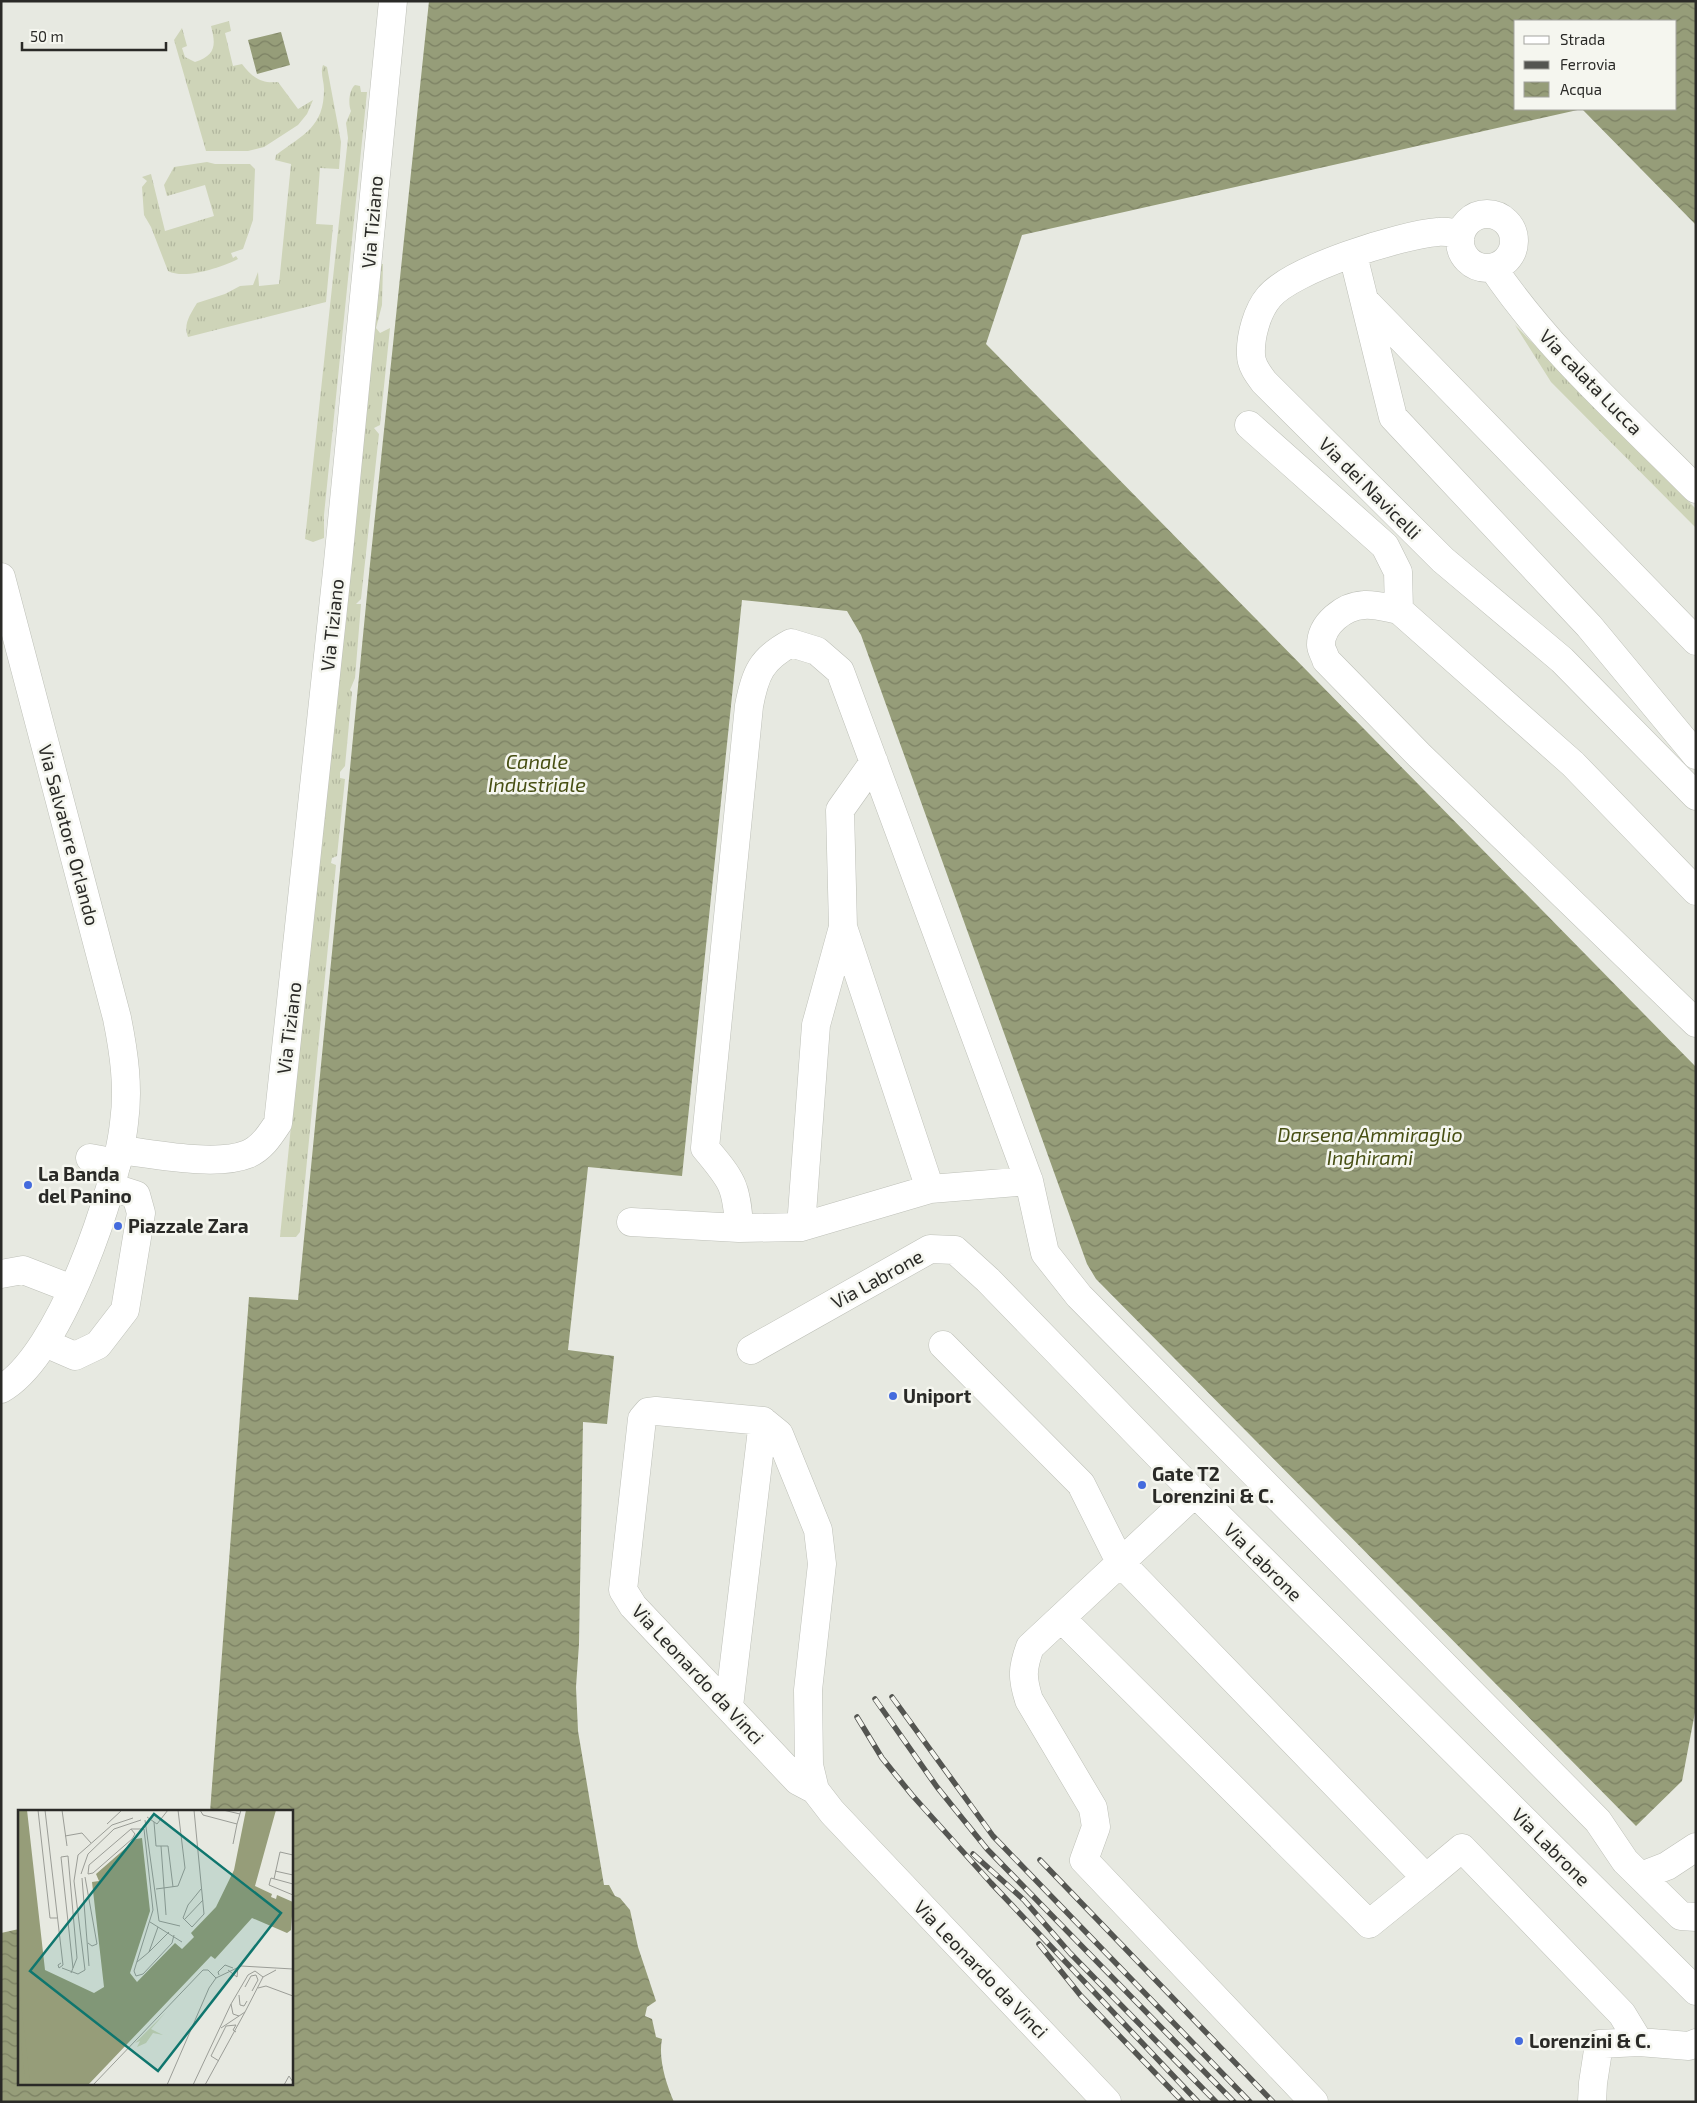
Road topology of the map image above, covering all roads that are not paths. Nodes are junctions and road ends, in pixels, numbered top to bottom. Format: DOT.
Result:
graph roads {
  1 [pos="393,1"];
  2 [pos="1460,234"];
  3 [pos="1353,254"];
  4 [pos="1493,268"];
  5 [pos="1364,300"];
  6 [pos="1249,425"];
  7 [pos="1696,489"];
  8 [pos="1,577"];
  9 [pos="1399,610"];
  10 [pos="1696,641"];
  11 [pos="1696,755"];
  12 [pos="874,762"];
  13 [pos="1696,796"];
  14 [pos="1696,891"];
  15 [pos="843,927"];
  16 [pos="1696,1023"];
  17 [pos="90,1158"];
  18 [pos="116,1167"];
  19 [pos="1029,1182"];
  20 [pos="930,1190"];
  21 [pos="631,1222"];
  22 [pos="801,1227"];
  23 [pos="739,1228"];
  24 [pos="1,1274"];
  25 [pos="72,1289"];
  26 [pos="45,1343"];
  27 [pos="943,1345"];
  28 [pos="752,1350"];
  29 [pos="4,1385"];
  30 [pos="763,1421"];
  31 [pos="1195,1493"];
  32 [pos="1120,1562"];
  33 [pos="1061,1618"];
  34 [pos="729,1706"];
  35 [pos="815,1790"];
  36 [pos="1696,1847"];
  37 [pos="1641,1876"];
  38 [pos="1426,1878"];
  39 [pos="1696,1917"];
  40 [pos="1696,1991"];
  41 [pos="1639,2042"];
  42 [pos="1696,2043"];
  43 [pos="1107,2102"];
  44 [pos="1314,2102"];
  45 [pos="1592,2102"];
  1 -- 18 [label="street, Via Tiziano"];
  2 -- 3 [label="street, Via dei Navicelli"];
  2 -- 4 [label="street"];
  2 -- 4 [label="street"];
  3 -- 5 [label="street"];
  3 -- 13 [label="street, Via dei Navicelli"];
  4 -- 7 [label="street, Via calata Lucca"];
  5 -- 10 [label="street"];
  5 -- 11 [label="street"];
  6 -- 9 [label="street"];
  8 -- 18 [label="street, Via Salvatore Orlando"];
  9 -- 14 [label="street"];
  9 -- 16 [label="street"];
  12 -- 15 [label="street"];
  12 -- 19 [label="street"];
  12 -- 23 [label="street"];
  15 -- 20 [label="street"];
  15 -- 22 [label="street"];
  17 -- 18 [label="street"];
  18 -- 25 [label="street"];
  18 -- 26 [label="street"];
  19 -- 20 [label="street"];
  19 -- 37 [label="street"];
  20 -- 22 [label="street"];
  21 -- 23 [label="street"];
  22 -- 23 [label="street"];
  24 -- 25 [label="street"];
  25 -- 26 [label="street"];
  26 -- 29 [label="street"];
  27 -- 32 [label="street"];
  28 -- 31 [label="street, Via Labrone"];
  30 -- 34 [label="street"];
  30 -- 34 [label="street, Via Leonardo da Vinci"];
  30 -- 35 [label="street, Via Leonardo da Vinci"];
  31 -- 32 [label="street"];
  31 -- 40 [label="street, Via Labrone"];
  32 -- 33 [label="street"];
  32 -- 38 [label="street"];
  33 -- 38 [label="street"];
  33 -- 44 [label="street"];
  34 -- 35 [label="street, Via Leonardo da Vinci"];
  35 -- 43 [label="street, Via Leonardo da Vinci"];
  36 -- 37 [label="street"];
  37 -- 39 [label="street"];
  38 -- 41 [label="street"];
  41 -- 42 [label="street"];
  41 -- 45 [label="street"];
}
